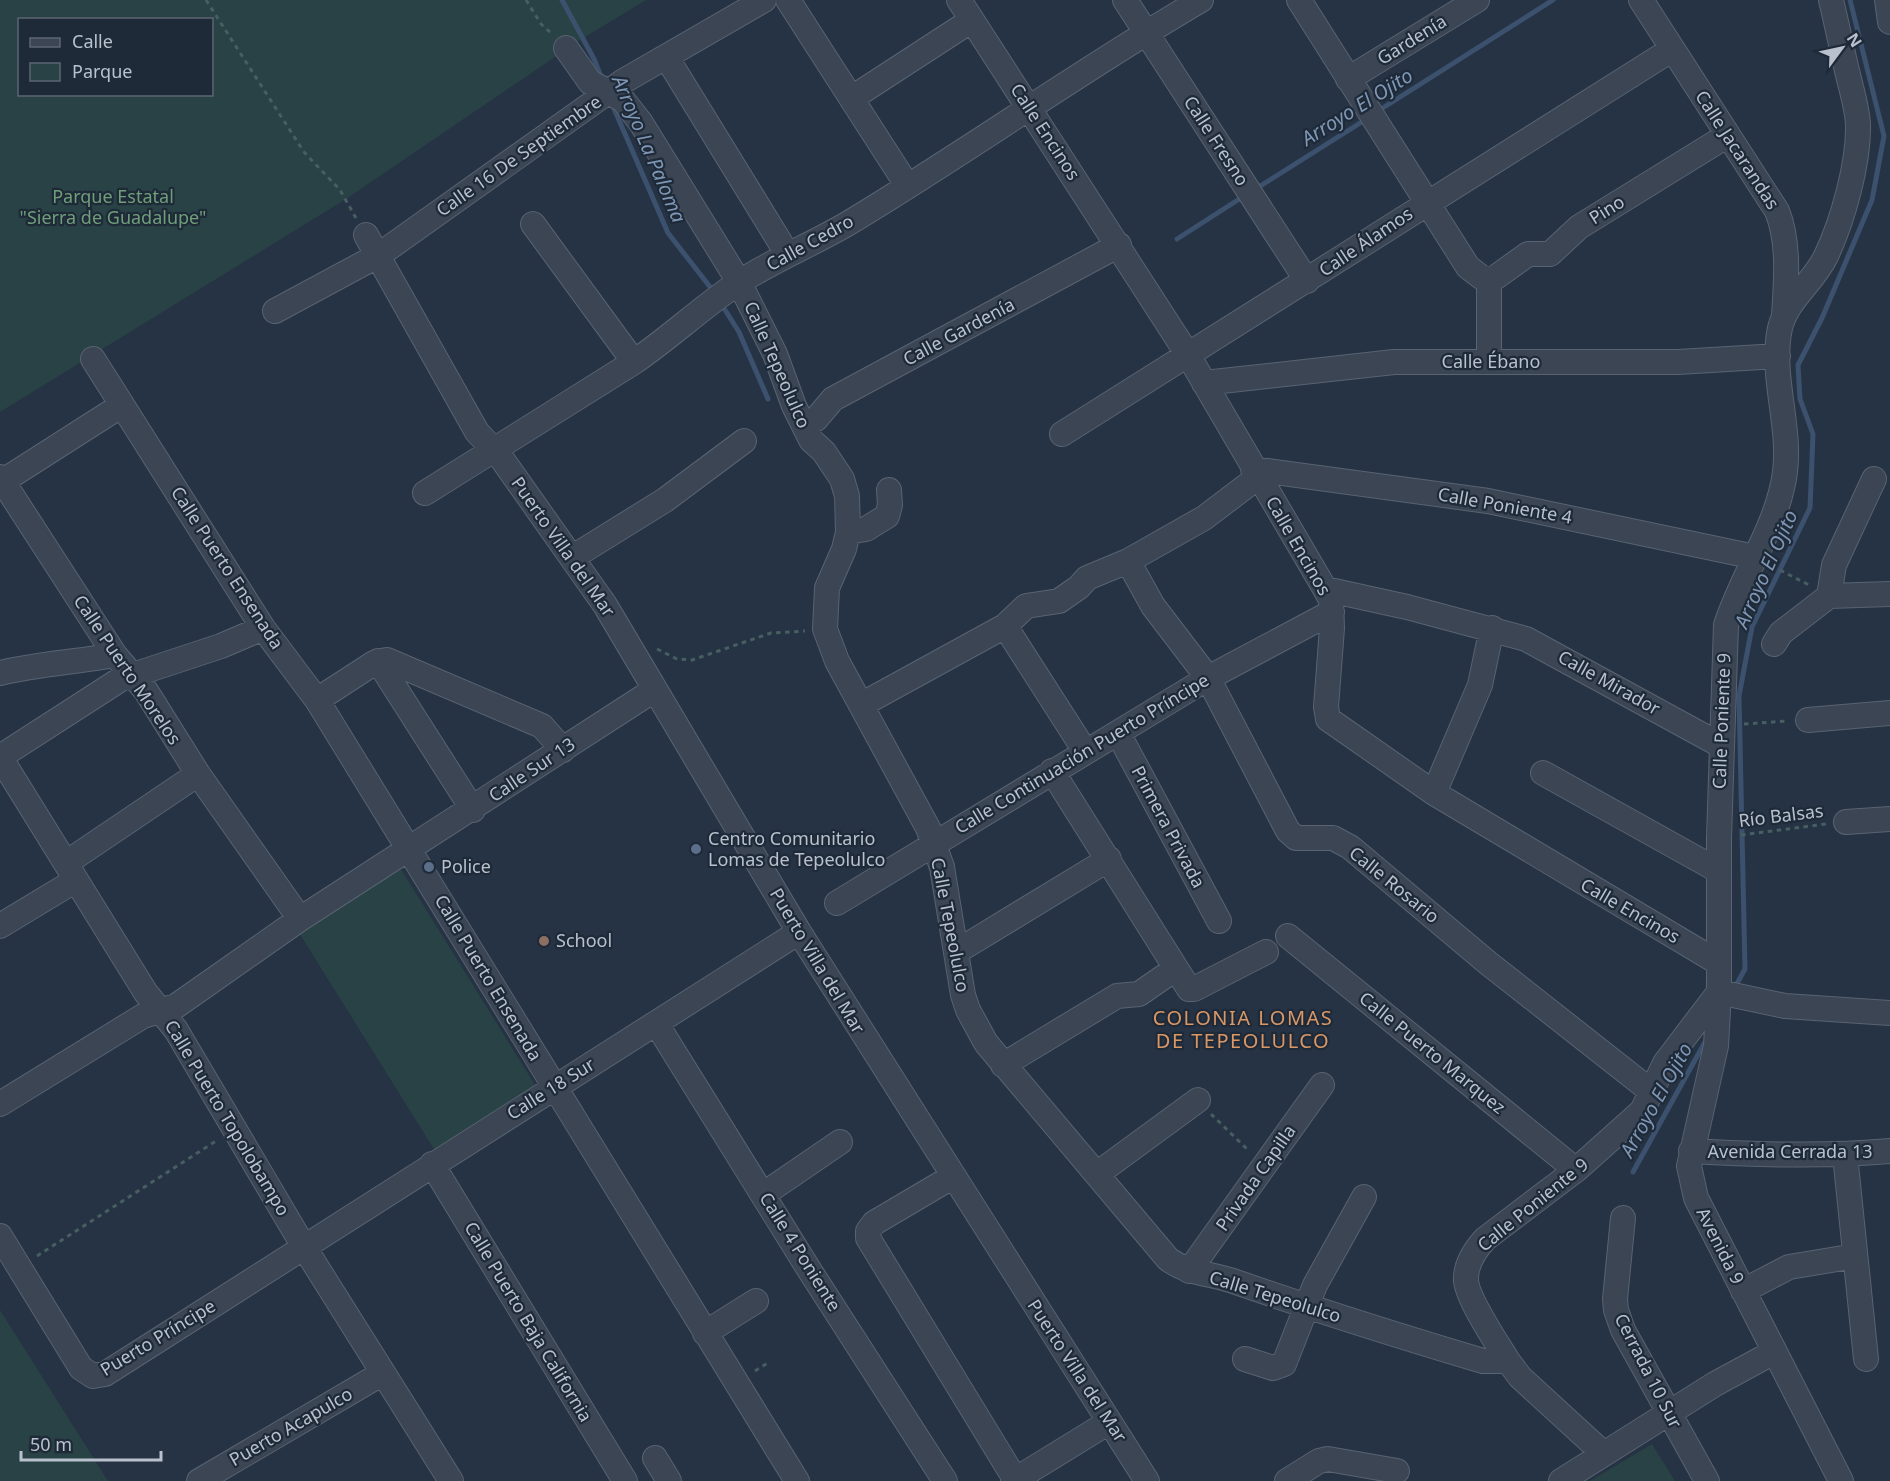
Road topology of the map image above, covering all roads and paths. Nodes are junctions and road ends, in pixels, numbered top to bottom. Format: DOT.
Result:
graph roads {
  1 [pos="206,0"];
  2 [pos="526,0"];
  3 [pos="764,0"];
  4 [pos="788,0"];
  5 [pos="1125,0"];
  6 [pos="1201,0"];
  7 [pos="1299,0"];
  8 [pos="1477,0"];
  9 [pos="1641,0"];
  10 [pos="1831,0"];
  11 [pos="1887,0"];
  12 [pos="966,10"];
  13 [pos="1890,22"];
  14 [pos="1145,33"];
  15 [pos="566,48"];
  16 [pos="1671,50"];
  17 [pos="667,58"];
  18 [pos="1348,80"];
  19 [pos="609,92"];
  20 [pos="852,98"];
  21 [pos="1028,108"];
  22 [pos="1728,135"];
  23 [pos="907,185"];
  24 [pos="1426,202"];
  25 [pos="533,224"];
  26 [pos="366,235"];
  27 [pos="1119,245"];
  28 [pos="379,255"];
  29 [pos="788,255"];
  30 [pos="1489,279"];
  31 [pos="1307,281"];
  32 [pos="739,282"];
  33 [pos="275,311"];
  34 [pos="1784,315"];
  35 [pos="1188,355"];
  36 [pos="1778,356"];
  37 [pos="93,359"];
  38 [pos="634,362"];
  39 [pos="1489,362"];
  40 [pos="1204,382"];
  41 [pos="122,405"];
  42 [pos="804,425"];
  43 [pos="1062,434"];
  44 [pos="744,441"];
  45 [pos="494,452"];
  46 [pos="1256,473"];
  47 [pos="1874,478"];
  48 [pos="1,479"];
  49 [pos="889,490"];
  50 [pos="424,494"];
  51 [pos="848,532"];
  52 [pos="573,557"];
  53 [pos="1755,557"];
  54 [pos="1128,561"];
  55 [pos="1325,589"];
  56 [pos="1890,594"];
  57 [pos="1829,596"];
  58 [pos="1332,612"];
  59 [pos="1005,626"];
  60 [pos="263,627"];
  61 [pos="1492,628"];
  62 [pos="825,629"];
  63 [pos="1774,644"];
  64 [pos="632,648"];
  65 [pos="115,655"];
  66 [pos="378,662"];
  67 [pos="0,673"];
  68 [pos="132,674"];
  69 [pos="1208,678"];
  70 [pos="654,690"];
  71 [pos="317,700"];
  72 [pos="861,705"];
  73 [pos="1890,713"];
  74 [pos="1808,720"];
  75 [pos="1118,733"];
  76 [pos="1722,736"];
  77 [pos="563,750"];
  78 [pos="1085,751"];
  79 [pos="0,757"];
  80 [pos="1052,771"];
  81 [pos="1543,773"];
  82 [pos="198,774"];
  83 [pos="1434,793"];
  84 [pos="472,810"];
  85 [pos="1890,819"];
  86 [pos="1846,822"];
  87 [pos="1719,838"];
  88 [pos="933,842"];
  89 [pos="410,848"];
  90 [pos="1109,859"];
  91 [pos="1719,871"];
  92 [pos="71,872"];
  93 [pos="837,903"];
  94 [pos="300,919"];
  95 [pos="1219,921"];
  96 [pos="0,926"];
  97 [pos="799,932"];
  98 [pos="1288,936"];
  99 [pos="956,952"];
  100 [pos="1266,952"];
  101 [pos="1719,963"];
  102 [pos="1175,969"];
  103 [pos="1719,992"];
  104 [pos="161,1010"];
  105 [pos="1890,1012"];
  106 [pos="656,1023"];
  107 [pos="1003,1065"];
  108 [pos="1322,1085"];
  109 [pos="554,1087"];
  110 [pos="1652,1092"];
  111 [pos="1198,1100"];
  112 [pos="0,1104"];
  113 [pos="235,1129"];
  114 [pos="840,1142"];
  115 [pos="1691,1151"];
  116 [pos="1890,1151"];
  117 [pos="1845,1155"];
  118 [pos="432,1164"];
  119 [pos="1265,1167"];
  120 [pos="1576,1170"];
  121 [pos="1097,1174"];
  122 [pos="952,1177"];
  123 [pos="764,1194"];
  124 [pos="1364,1197"];
  125 [pos="1623,1218"];
  126 [pos="0,1236"];
  127 [pos="304,1246"];
  128 [pos="1855,1256"];
  129 [pos="19,1268"];
  130 [pos="1189,1271"];
  131 [pos="1743,1291"];
  132 [pos="756,1301"];
  133 [pos="1305,1306"];
  134 [pos="705,1333"];
  135 [pos="1774,1352"];
  136 [pos="1245,1359"];
  137 [pos="1866,1359"];
  138 [pos="1508,1361"];
  139 [pos="383,1373"];
  140 [pos="1668,1413"];
  141 [pos="1109,1422"];
  142 [pos="1604,1454"];
  143 [pos="656,1458"];
  144 [pos="1397,1471"];
  145 [pos="1014,1480"];
  146 [pos="199,1481"];
  147 [pos="451,1481"];
  148 [pos="625,1481"];
  149 [pos="669,1481"];
  150 [pos="797,1481"];
  151 [pos="945,1481"];
  152 [pos="1147,1481"];
  153 [pos="1287,1481"];
  154 [pos="1561,1481"];
  155 [pos="1707,1481"];
  156 [pos="1841,1481"];
  1 -- 26 [label="path"];
  2 -- 15 [label="path"];
  3 -- 17 [label="street, Calle 16 De Septiembre"];
  4 -- 20 [label="street"];
  5 -- 14 [label="street, Calle Fresno"];
  6 -- 14 [label="street, Calle Cedro"];
  7 -- 18 [label="street"];
  8 -- 18 [label="street, Gardenía"];
  9 -- 16 [label="street, Calle Jacarandas"];
  10 -- 34 [label="street, Calle Poniente 9"];
  11 -- 13 [label="street"];
  12 -- 20 [label="street"];
  12 -- 21 [label="street, Calle Encinos"];
  14 -- 21 [label="street, Calle Cedro"];
  14 -- 31 [label="street, Calle Fresno"];
  15 -- 19 [label="street, Calle Tepeolulco"];
  16 -- 22 [label="street, Calle Jacarandas"];
  16 -- 24 [label="street, Calle Álamos"];
  17 -- 19 [label="street, Calle 16 De Septiembre"];
  17 -- 29 [label="street"];
  18 -- 24 [label="street"];
  19 -- 28 [label="street, Calle 16 De Septiembre"];
  19 -- 32 [label="street, Calle Tepeolulco"];
  20 -- 23 [label="street"];
  21 -- 23 [label="street, Calle Cedro"];
  21 -- 27 [label="street, Calle Encinos"];
  22 -- 30 [label="street, Pino"];
  22 -- 34 [label="street, Calle Jacarandas"];
  23 -- 29 [label="street, Calle Cedro"];
  24 -- 30 [label="street"];
  24 -- 31 [label="street, Calle Álamos"];
  25 -- 38 [label="street"];
  26 -- 28 [label="street, Puerto Villa del Mar"];
  27 -- 35 [label="street, Calle Encinos"];
  27 -- 42 [label="street, Calle Gardenía"];
  28 -- 33 [label="street, Calle 16 De Septiembre"];
  28 -- 45 [label="street, Puerto Villa del Mar"];
  29 -- 32 [label="street, Calle Cedro"];
  30 -- 39 [label="street"];
  31 -- 35 [label="street, Calle Álamos"];
  32 -- 38 [label="street, Calle Cedro"];
  32 -- 42 [label="street, Calle Tepeolulco"];
  34 -- 36 [label="street, Calle Poniente 9"];
  35 -- 40 [label="street, Calle Encinos"];
  35 -- 43 [label="street, Calle Álamos"];
  36 -- 39 [label="street, Calle Ébano"];
  36 -- 53 [label="street, Calle Poniente 9"];
  37 -- 41 [label="street, Calle Puerto Ensenada"];
  38 -- 45 [label="street, Calle Cedro"];
  39 -- 40 [label="street, Calle Ébano"];
  40 -- 46 [label="street, Calle Encinos"];
  41 -- 48 [label="street"];
  41 -- 60 [label="street, Calle Puerto Ensenada"];
  42 -- 51 [label="street, Calle Tepeolulco"];
  44 -- 52 [label="street"];
  45 -- 50 [label="street, Calle Cedro"];
  45 -- 52 [label="street, Puerto Villa del Mar"];
  46 -- 53 [label="street, Calle Poniente 4"];
  46 -- 54 [label="street"];
  46 -- 55 [label="street, Calle Encinos"];
  47 -- 57 [label="street"];
  48 -- 65 [label="street, Calle Puerto Morelos"];
  49 -- 51 [label="street"];
  51 -- 62 [label="street, Calle Tepeolulco"];
  52 -- 64 [label="street, Puerto Villa del Mar"];
  53 -- 57 [label="path"];
  53 -- 76 [label="street, Calle Poniente 9"];
  54 -- 59 [label="street"];
  54 -- 69 [label="street, Calle Rosario"];
  55 -- 58 [label="street, Calle Encinos"];
  55 -- 61 [label="street, Calle Mirador"];
  56 -- 57 [label="street"];
  57 -- 63 [label="street"];
  58 -- 69 [label="street, Calle Continuación Puerto Príncipe"];
  58 -- 83 [label="street, Calle Encinos"];
  59 -- 72 [label="street"];
  59 -- 78 [label="street"];
  60 -- 68 [label="street"];
  60 -- 71 [label="street, Calle Puerto Ensenada"];
  61 -- 76 [label="street, Calle Mirador"];
  61 -- 83 [label="street"];
  62 -- 64 [label="path"];
  62 -- 72 [label="street, Calle Tepeolulco"];
  64 -- 70 [label="street, Puerto Villa del Mar"];
  65 -- 67 [label="street"];
  65 -- 68 [label="street, Calle Puerto Morelos"];
  66 -- 71 [label="street"];
  66 -- 77 [label="street"];
  66 -- 84 [label="street"];
  68 -- 79 [label="street"];
  68 -- 82 [label="street, Calle Puerto Morelos"];
  69 -- 75 [label="street, Calle Continuación Puerto Príncipe"];
  69 -- 110 [label="street, Calle Rosario"];
  70 -- 77 [label="street, Calle Sur 13"];
  70 -- 97 [label="street, Puerto Villa del Mar"];
  71 -- 89 [label="street, Calle Puerto Ensenada"];
  72 -- 88 [label="street, Calle Tepeolulco"];
  73 -- 74 [label="street"];
  74 -- 76 [label="path"];
  75 -- 78 [label="street, Calle Continuación Puerto Príncipe"];
  75 -- 95 [label="street, Primera Privada"];
  76 -- 87 [label="street, Calle Poniente 9"];
  77 -- 84 [label="street, Calle Sur 13"];
  78 -- 80 [label="street, Calle Continuación Puerto Príncipe"];
  79 -- 92 [label="street, Calle Puerto Topolobampo"];
  80 -- 88 [label="street, Calle Continuación Puerto Príncipe"];
  80 -- 90 [label="street"];
  81 -- 91 [label="street"];
  82 -- 92 [label="street"];
  82 -- 94 [label="street, Calle Puerto Morelos"];
  83 -- 101 [label="street, Calle Encinos"];
  84 -- 89 [label="street, Calle Sur 13"];
  85 -- 86 [label="street"];
  86 -- 87 [label="path, Río Balsas"];
  87 -- 91 [label="street, Calle Poniente 9"];
  88 -- 93 [label="street, Calle Continuación Puerto Príncipe"];
  88 -- 99 [label="street, Calle Tepeolulco"];
  89 -- 94 [label="street, Calle Sur 13"];
  89 -- 109 [label="street, Calle Puerto Ensenada"];
  90 -- 99 [label="street"];
  90 -- 102 [label="street"];
  91 -- 101 [label="street, Calle Poniente 9"];
  92 -- 96 [label="street"];
  92 -- 104 [label="street, Calle Puerto Topolobampo"];
  94 -- 104 [label="street, Calle Sur 13"];
  97 -- 106 [label="street, Calle 18 Sur"];
  97 -- 122 [label="street, Puerto Villa del Mar"];
  98 -- 120 [label="street, Calle Puerto Marquez"];
  99 -- 107 [label="street, Calle Tepeolulco"];
  100 -- 102 [label="street"];
  101 -- 103 [label="street, Calle Poniente 9"];
  102 -- 107 [label="street"];
  103 -- 105 [label="street"];
  103 -- 110 [label="street, Calle Poniente 9"];
  103 -- 115 [label="street, Avenida 9"];
  104 -- 112 [label="street, Calle Sur 13"];
  104 -- 113 [label="street, Calle Puerto Topolobampo"];
  106 -- 109 [label="street, Calle 18 Sur"];
  106 -- 123 [label="street, Calle 4 Poniente"];
  107 -- 121 [label="street, Calle Tepeolulco"];
  108 -- 119 [label="street, Privada Capilla"];
  109 -- 118 [label="street, Calle 18 Sur"];
  109 -- 134 [label="street, Calle Puerto Ensenada"];
  110 -- 120 [label="street, Calle Poniente 9"];
  111 -- 119 [label="path"];
  111 -- 121 [label="street"];
  113 -- 127 [label="street, Calle Puerto Topolobampo"];
  113 -- 129 [label="path"];
  114 -- 123 [label="street"];
  115 -- 117 [label="street, Avenida Cerrada 13"];
  115 -- 131 [label="street, Avenida 9"];
  116 -- 117 [label="street, Avenida Cerrada 13"];
  117 -- 128 [label="street"];
  118 -- 127 [label="street, Calle 18 Sur"];
  118 -- 148 [label="street, Calle Puerto Baja California"];
  119 -- 130 [label="street, Privada Capilla"];
  120 -- 138 [label="street, Calle Poniente 9"];
  121 -- 130 [label="street, Calle Tepeolulco"];
  122 -- 141 [label="street, Puerto Villa del Mar"];
  122 -- 145 [label="street"];
  123 -- 151 [label="street, Calle 4 Poniente"];
  124 -- 133 [label="street"];
  125 -- 140 [label="street, Cerrada 10 Sur"];
  126 -- 129 [label="street, Puerto Príncipe"];
  127 -- 129 [label="street, Puerto Príncipe"];
  127 -- 139 [label="street, Calle Puerto Topolobampo"];
  128 -- 131 [label="street"];
  128 -- 137 [label="street"];
  130 -- 133 [label="street, Calle Tepeolulco"];
  131 -- 135 [label="street, Avenida 9"];
  132 -- 134 [label="street"];
  133 -- 136 [label="street"];
  133 -- 138 [label="street, Calle Tepeolulco"];
  134 -- 150 [label="street, Calle Puerto Ensenada"];
  135 -- 140 [label="street"];
  135 -- 156 [label="street, Avenida 9"];
  138 -- 142 [label="street"];
  139 -- 146 [label="street, Puerto Acapulco"];
  139 -- 147 [label="street, Calle Puerto Topolobampo"];
  140 -- 142 [label="street"];
  140 -- 155 [label="street, Cerrada 10 Sur"];
  141 -- 145 [label="street"];
  141 -- 152 [label="street, Puerto Villa del Mar"];
  142 -- 154 [label="street"];
  143 -- 149 [label="street"];
  144 -- 153 [label="street"];
}
